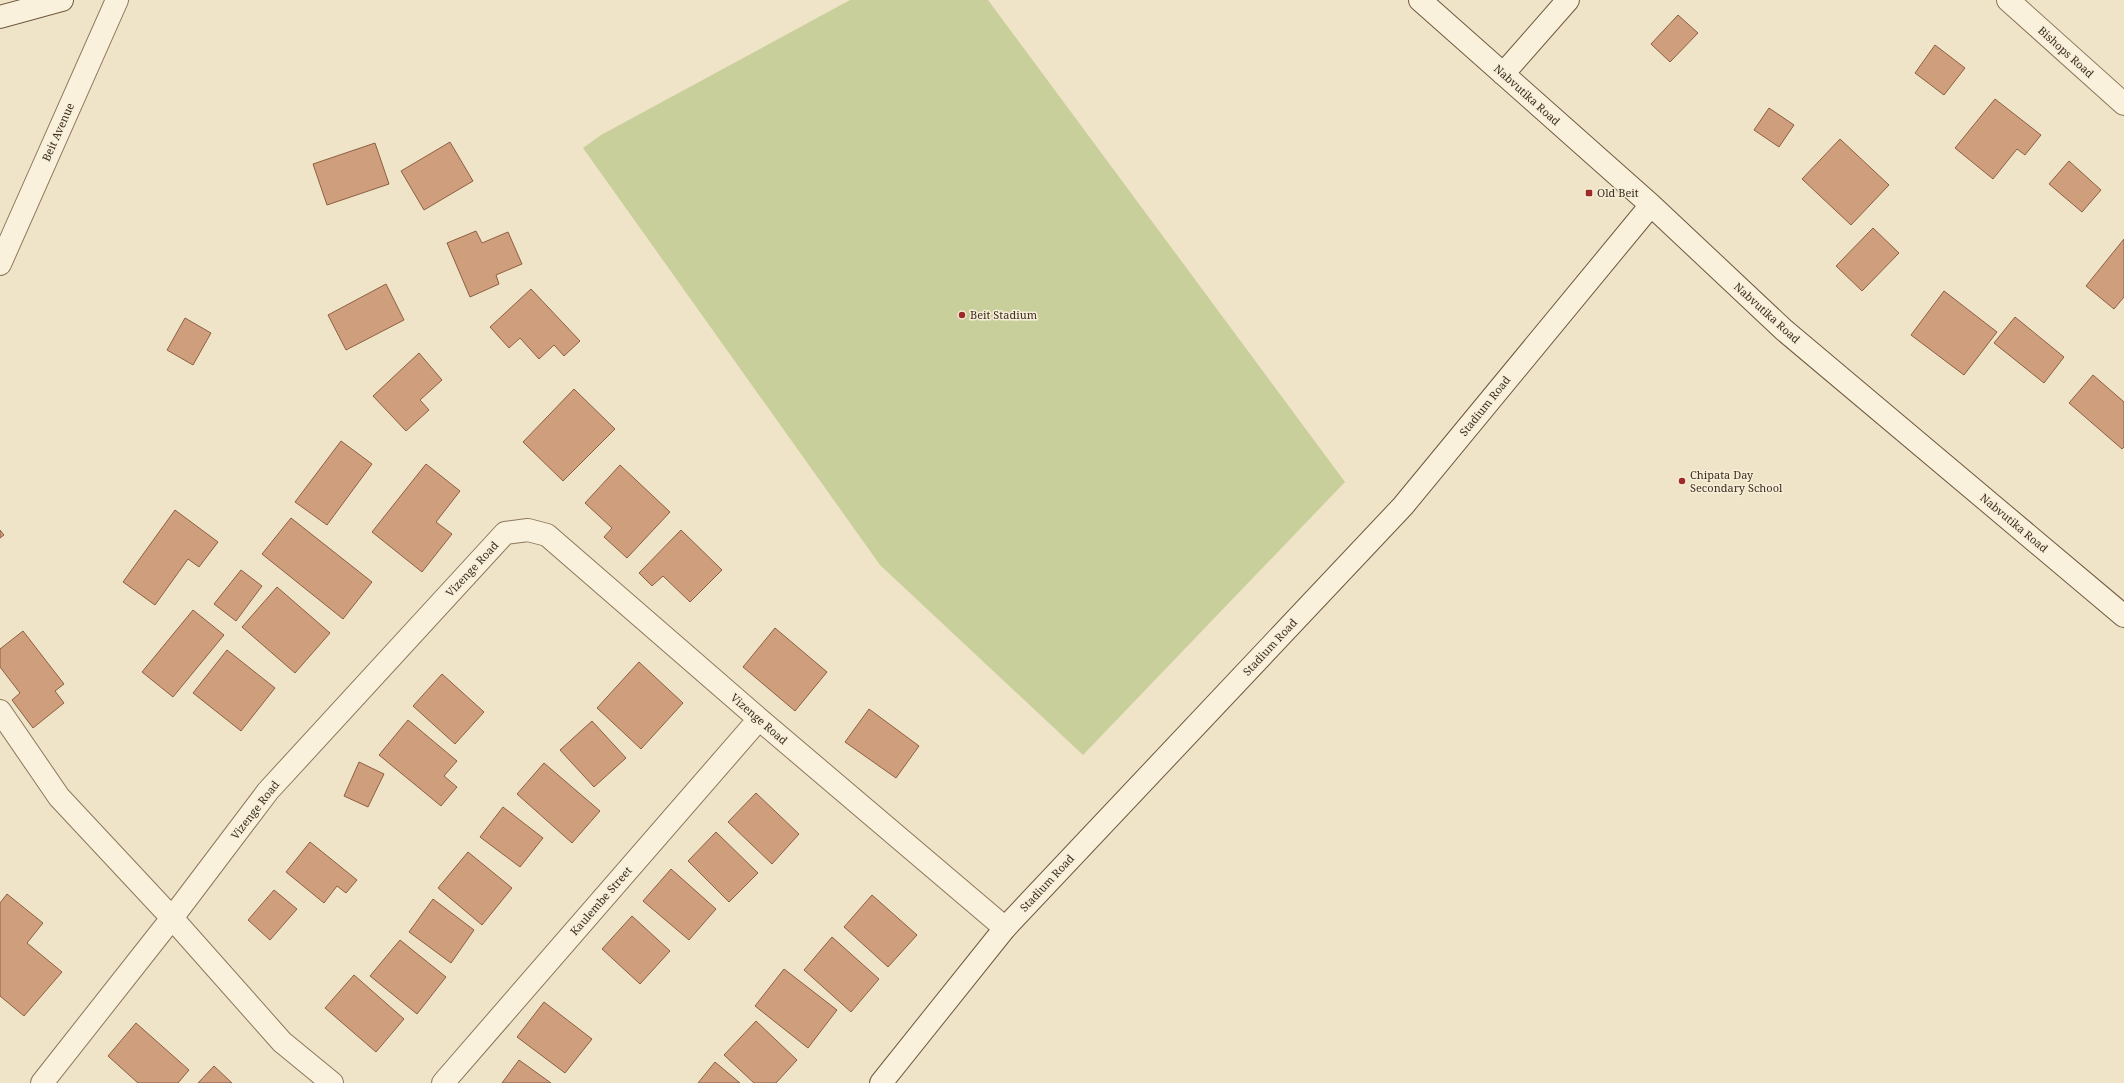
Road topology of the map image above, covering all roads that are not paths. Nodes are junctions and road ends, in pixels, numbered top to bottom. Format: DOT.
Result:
graph roads {
  1 [pos="62,0"];
  2 [pos="117,0"];
  3 [pos="1420,0"];
  4 [pos="1568,0"];
  5 [pos="2010,1"];
  6 [pos="0,17"];
  7 [pos="1503,74"];
  8 [pos="2124,104"];
  9 [pos="1651,205"];
  10 [pos="0,264"];
  11 [pos="2124,616"];
  12 [pos="0,711"];
  13 [pos="759,719"];
  14 [pos="172,918"];
  15 [pos="1005,928"];
  16 [pos="42,1083"];
  17 [pos="332,1083"];
  18 [pos="443,1083"];
  19 [pos="881,1083"];
  1 -- 6 [label="street"];
  2 -- 10 [label="street, Beit Avenue"];
  3 -- 7 [label="street, Nabvutika Road"];
  4 -- 7 [label="street"];
  5 -- 8 [label="street, Bishops Road"];
  7 -- 9 [label="street, Nabvutika Road"];
  9 -- 11 [label="street, Nabvutika Road"];
  9 -- 15 [label="street, Stadium Road"];
  12 -- 14 [label="street"];
  13 -- 14 [label="street, Vizenge Road"];
  13 -- 15 [label="street, Vizenge Road"];
  13 -- 18 [label="street, Kaulembe Street"];
  14 -- 16 [label="street, Vizenge Road"];
  14 -- 17 [label="street"];
  15 -- 19 [label="street, Stadium Road"];
}
